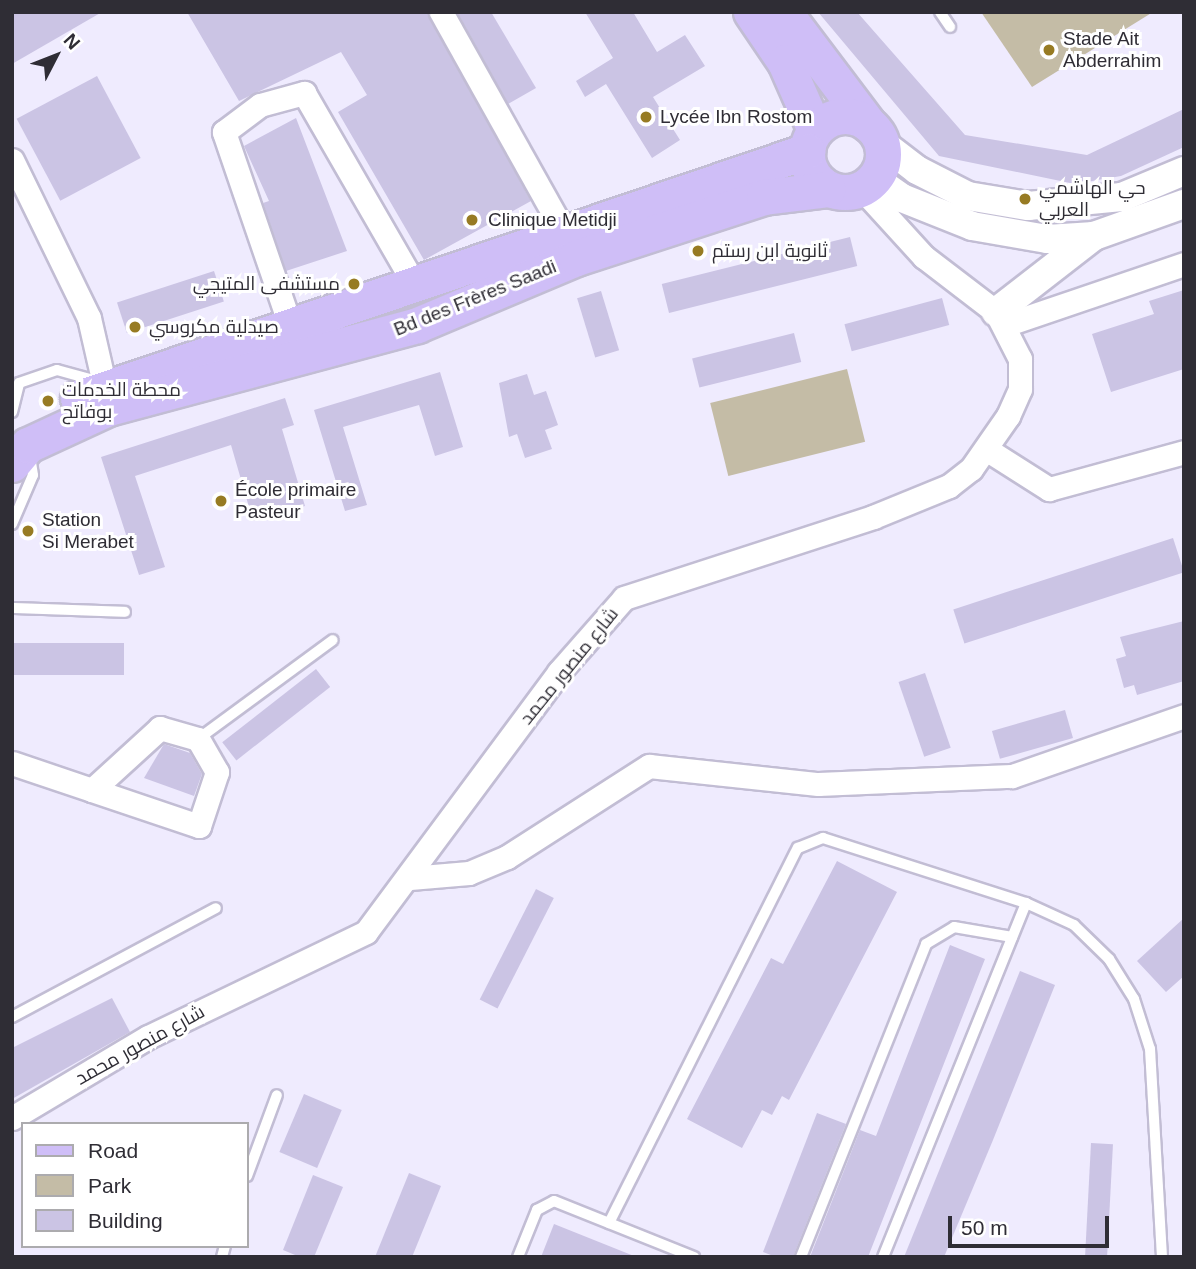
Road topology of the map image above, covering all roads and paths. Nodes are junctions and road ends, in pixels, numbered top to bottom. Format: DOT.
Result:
graph roads {
  1 [pos="441,12"];
  2 [pos="751,12"];
  3 [pos="784,12"];
  4 [pos="940,12"];
  5 [pos="950,27"];
  6 [pos="799,89"];
  7 [pos="876,134"];
  8 [pos="811,140"];
  9 [pos="12,160"];
  10 [pos="771,165"];
  11 [pos="1184,171"];
  12 [pos="869,184"];
  13 [pos="828,189"];
  14 [pos="1184,204"];
  15 [pos="1094,236"];
  16 [pos="570,245"];
  17 [pos="1184,264"];
  18 [pos="415,285"];
  19 [pos="1001,318"];
  20 [pos="290,325"];
  21 [pos="107,396"];
  22 [pos="12,412"];
  23 [pos="18,447"];
  24 [pos="986,449"];
  25 [pos="1184,452"];
  26 [pos="12,524"];
  27 [pos="12,608"];
  28 [pos="125,612"];
  29 [pos="333,640"];
  30 [pos="1184,716"];
  31 [pos="198,739"];
  32 [pos="12,764"];
  33 [pos="92,790"];
  34 [pos="410,878"];
  35 [pos="1026,903"];
  36 [pos="216,908"];
  37 [pos="1012,937"];
  38 [pos="12,1017"];
  39 [pos="277,1096"];
  40 [pos="12,1118"];
  41 [pos="248,1173"];
  42 [pos="609,1223"];
  43 [pos="667,1252"];
  44 [pos="518,1257"];
  45 [pos="694,1257"];
  46 [pos="801,1257"];
  47 [pos="883,1257"];
  48 [pos="1162,1257"];
  1 -- 16 [label="street"];
  2 -- 6 [label="main road"];
  3 -- 7 [label="main road"];
  4 -- 5 [label="lane"];
  6 -- 8 [label="main road"];
  6 -- 10 [label="main road"];
  7 -- 8 [label="main road"];
  7 -- 11 [label="street"];
  7 -- 12 [label="main road"];
  8 -- 10 [label="main road, Bd des Frères Saadi"];
  8 -- 13 [label="main road"];
  9 -- 21 [label="street"];
  10 -- 16 [label="main road, Bd des Frères Saadi"];
  12 -- 13 [label="main road"];
  12 -- 15 [label="street"];
  12 -- 19 [label="street, شارع منصور محمد"];
  13 -- 16 [label="main road, Bd des Frères Saadi"];
  14 -- 15 [label="street"];
  15 -- 19 [label="street"];
  16 -- 18 [label="main road, Bd des Frères Saadi"];
  16 -- 21 [label="main road, Bd des Frères Saadi"];
  17 -- 19 [label="street"];
  18 -- 20 [label="main road, Bd des Frères Saadi"];
  18 -- 20 [label="street"];
  19 -- 24 [label="street, شارع منصور محمد"];
  20 -- 21 [label="main road, Bd des Frères Saadi"];
  21 -- 22 [label="lane"];
  21 -- 23 [label="main road, Bd des Frères Saadi"];
  23 -- 26 [label="lane"];
  24 -- 25 [label="street"];
  24 -- 34 [label="street, شارع منصور محمد"];
  27 -- 28 [label="lane"];
  29 -- 31 [label="lane"];
  30 -- 34 [label="street"];
  31 -- 33 [label="street"];
  31 -- 33 [label="street"];
  32 -- 33 [label="street"];
  34 -- 40 [label="street, شارع منصور محمد"];
  35 -- 37 [label="lane"];
  35 -- 42 [label="lane"];
  35 -- 48 [label="lane"];
  36 -- 38 [label="lane"];
  37 -- 46 [label="lane"];
  37 -- 47 [label="lane"];
  39 -- 41 [label="lane"];
  42 -- 43 [label="lane"];
  42 -- 44 [label="lane"];
  43 -- 45 [label="lane"];
}
